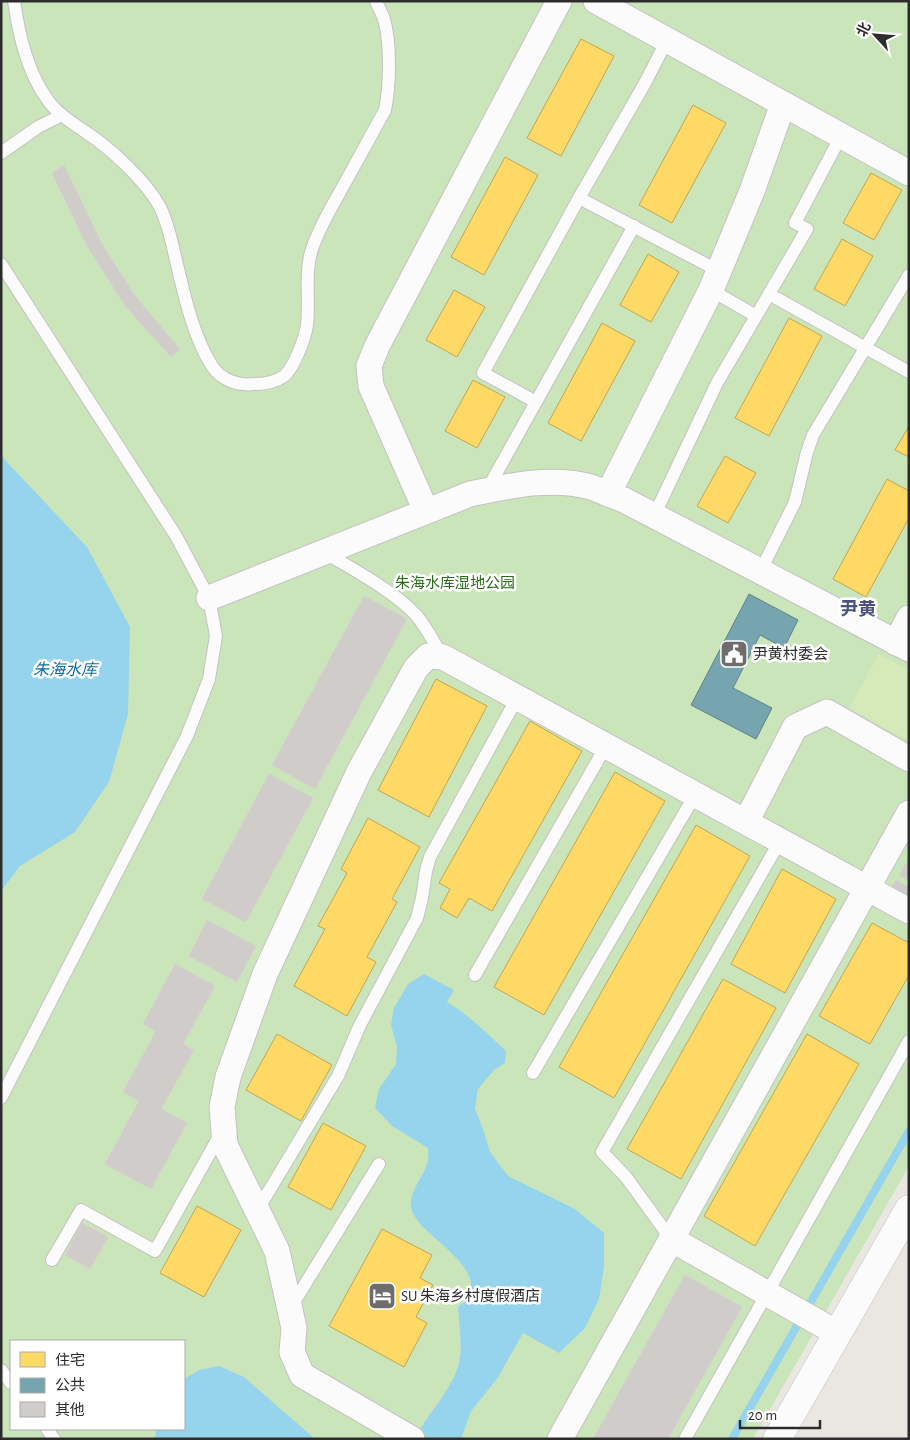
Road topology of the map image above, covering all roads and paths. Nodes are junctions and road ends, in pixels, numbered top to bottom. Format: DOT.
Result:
graph roads {
  1 [pos="14,1"];
  2 [pos="376,1"];
  3 [pos="559,1"];
  4 [pos="596,1"];
  5 [pos="667,40"];
  6 [pos="783,104"];
  7 [pos="62,115"];
  8 [pos="841,136"];
  9 [pos="1,153"];
  10 [pos="909,173"];
  11 [pos="579,198"];
  12 [pos="634,226"];
  13 [pos="1,264"];
  14 [pos="909,275"];
  15 [pos="715,280"];
  16 [pos="769,294"];
  17 [pos="756,316"];
  18 [pos="865,348"];
  19 [pos="909,372"];
  20 [pos="536,402"];
  21 [pos="487,490"];
  22 [pos="608,494"];
  23 [pos="426,511"];
  24 [pos="654,516"];
  25 [pos="324,552"];
  26 [pos="760,572"];
  27 [pos="209,598"];
  28 [pos="909,618"];
  29 [pos="902,646"];
  30 [pos="443,657"];
  31 [pos="517,698"];
  32 [pos="606,746"];
  33 [pos="909,759"];
  34 [pos="695,795"];
  35 [pos="909,813"];
  36 [pos="746,822"];
  37 [pos="780,841"];
  38 [pos="866,888"];
  39 [pos="909,912"];
  40 [pos="475,975"];
  41 [pos="909,1041"];
  42 [pos="533,1073"];
  43 [pos="1,1098"];
  44 [pos="224,1127"];
  45 [pos="379,1164"];
  46 [pos="909,1209"];
  47 [pos="257,1211"];
  48 [pos="671,1239"];
  49 [pos="52,1260"];
  50 [pos="766,1293"];
  51 [pos="290,1309"];
  52 [pos="826,1327"];
  53 [pos="1,1370"];
  54 [pos="10,1382"];
  55 [pos="412,1439"];
  56 [pos="560,1439"];
  57 [pos="685,1439"];
  58 [pos="776,1439"];
  1 -- 7 [label="lane"];
  2 -- 7 [label="lane"];
  3 -- 23 [label="street"];
  4 -- 5 [label="street"];
  5 -- 6 [label="street"];
  5 -- 11 [label="lane"];
  6 -- 8 [label="street"];
  6 -- 15 [label="street"];
  7 -- 9 [label="lane"];
  8 -- 10 [label="street"];
  8 -- 16 [label="lane"];
  11 -- 12 [label="lane"];
  11 -- 20 [label="lane"];
  12 -- 15 [label="lane"];
  12 -- 20 [label="lane"];
  13 -- 27 [label="lane"];
  14 -- 18 [label="lane"];
  15 -- 17 [label="lane"];
  15 -- 22 [label="street"];
  16 -- 17 [label="lane"];
  16 -- 18 [label="lane"];
  17 -- 24 [label="lane"];
  18 -- 19 [label="lane"];
  18 -- 26 [label="lane"];
  20 -- 21 [label="lane"];
  21 -- 22 [label="street"];
  21 -- 23 [label="street"];
  22 -- 24 [label="street"];
  23 -- 25 [label="street"];
  24 -- 26 [label="street"];
  25 -- 27 [label="street"];
  25 -- 30 [label="lane"];
  26 -- 29 [label="street"];
  27 -- 43 [label="lane"];
  28 -- 29 [label="street"];
  30 -- 31 [label="street"];
  30 -- 44 [label="street"];
  31 -- 32 [label="street"];
  31 -- 47 [label="lane"];
  32 -- 34 [label="street"];
  32 -- 40 [label="lane"];
  33 -- 36 [label="street"];
  34 -- 36 [label="street"];
  34 -- 42 [label="lane"];
  35 -- 38 [label="street"];
  36 -- 37 [label="street"];
  37 -- 38 [label="street"];
  37 -- 48 [label="lane"];
  38 -- 39 [label="street"];
  38 -- 48 [label="street"];
  41 -- 50 [label="lane"];
  44 -- 47 [label="street"];
  44 -- 49 [label="lane"];
  45 -- 51 [label="lane"];
  46 -- 52 [label="street"];
  47 -- 51 [label="street"];
  48 -- 50 [label="street"];
  48 -- 56 [label="street"];
  50 -- 52 [label="street"];
  50 -- 57 [label="lane"];
  51 -- 55 [label="street"];
  52 -- 58 [label="street"];
  53 -- 54 [label="lane"];
}
